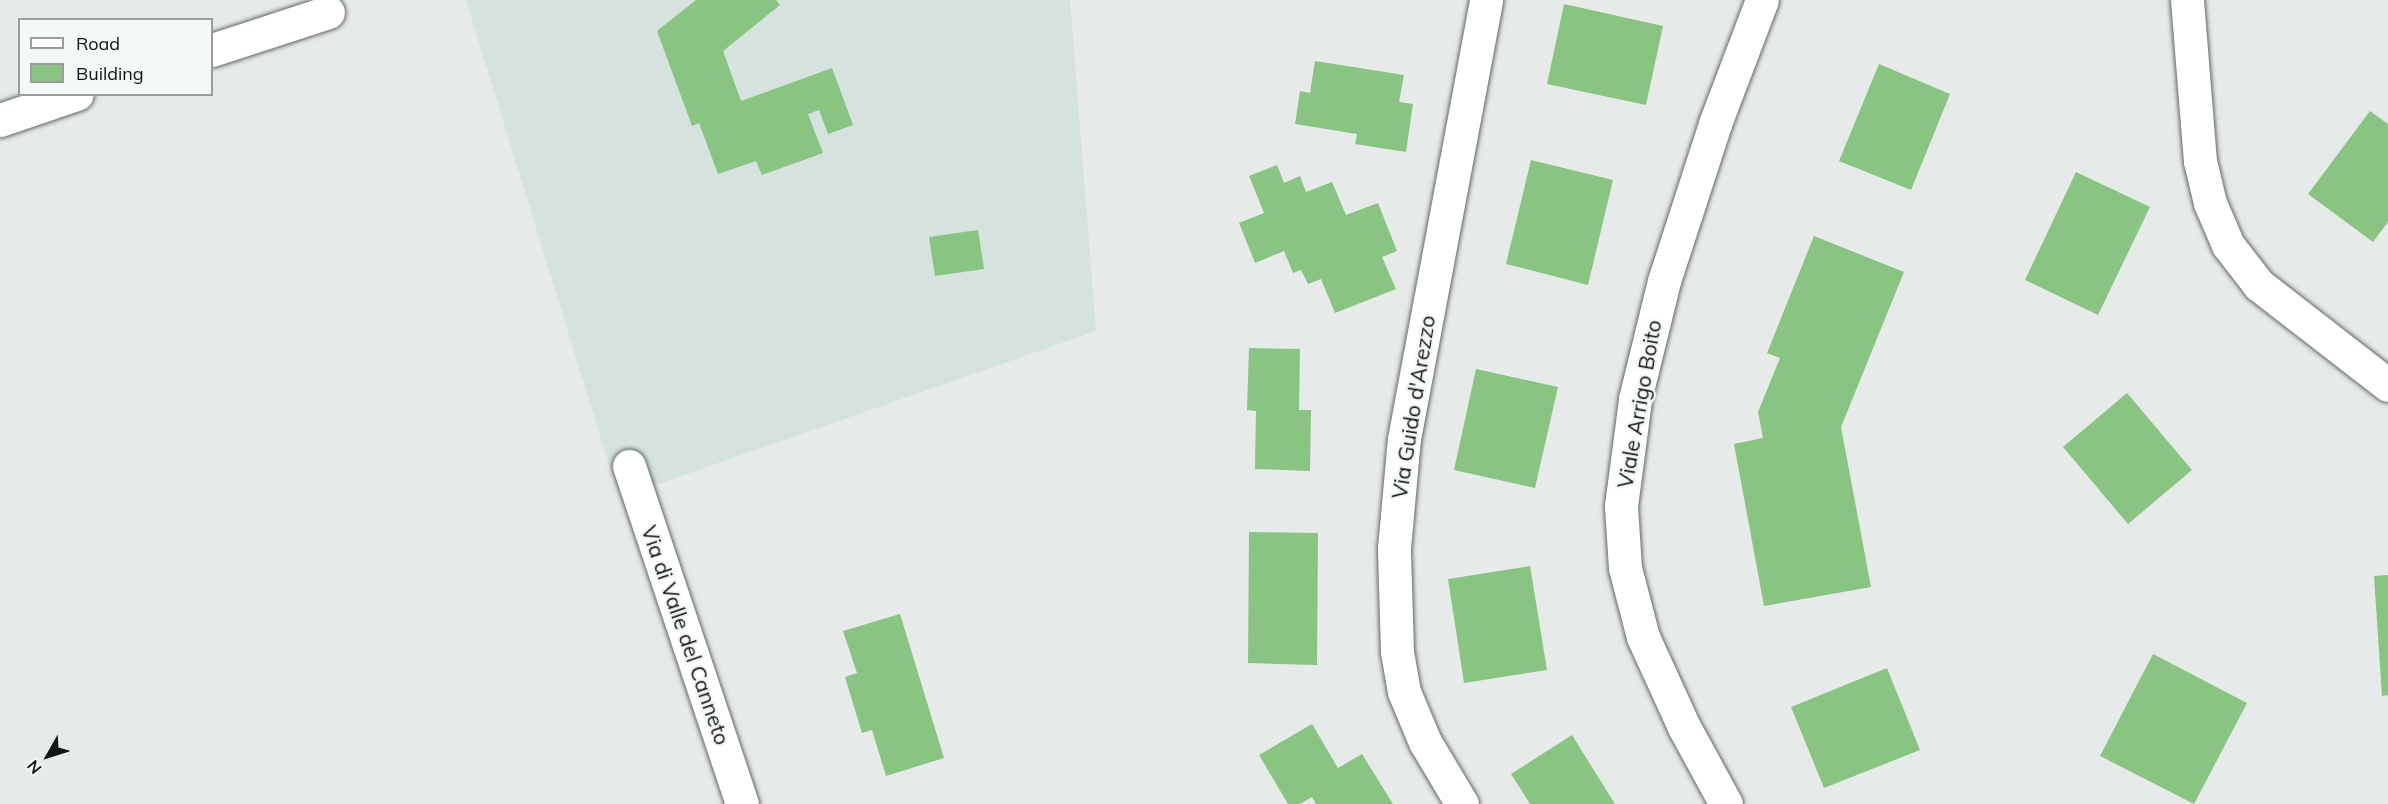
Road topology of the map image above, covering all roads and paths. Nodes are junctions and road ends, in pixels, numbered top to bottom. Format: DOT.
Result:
graph roads {
  1 [pos="1486,0"];
  2 [pos="1761,0"];
  3 [pos="2187,0"];
  4 [pos="328,12"];
  5 [pos="213,50"];
  6 [pos="71,96"];
  7 [pos="0,120"];
  8 [pos="2388,385"];
  9 [pos="629,466"];
  10 [pos="742,804"];
  11 [pos="1462,804"];
  12 [pos="1726,804"];
  1 -- 11 [label="street, Via Guido d'Arezzo"];
  2 -- 12 [label="street, Viale Arrigo Boito"];
  3 -- 8 [label="street"];
  4 -- 5 [label="street"];
  6 -- 7 [label="street"];
  9 -- 10 [label="street, Via di Valle del Canneto"];
}
